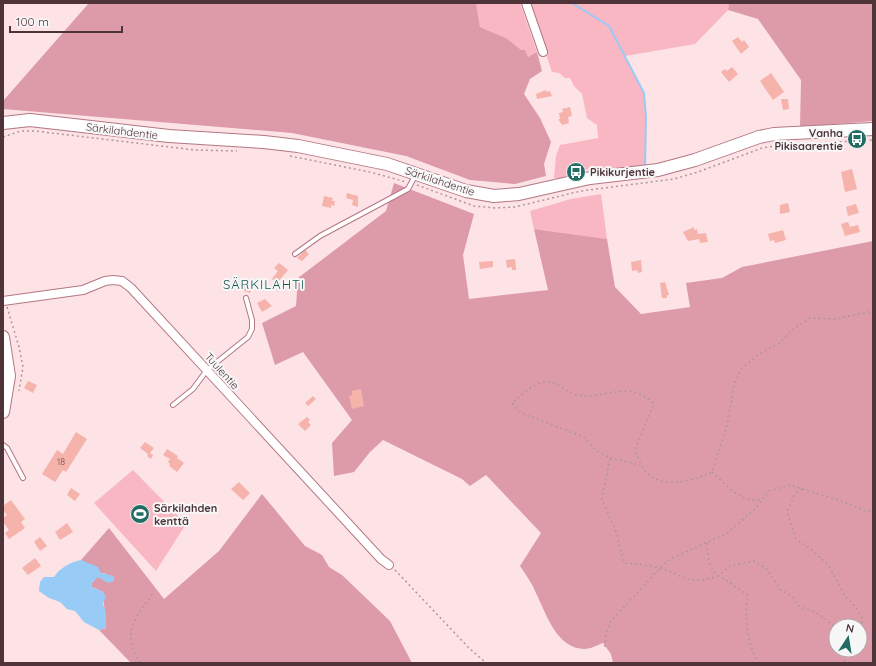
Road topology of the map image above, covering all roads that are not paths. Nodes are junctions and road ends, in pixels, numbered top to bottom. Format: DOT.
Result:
graph roads {
  1 [pos="526,3"];
  2 [pos="543,52"];
  3 [pos="3,123"];
  4 [pos="873,129"];
  5 [pos="414,178"];
  6 [pos="295,254"];
  7 [pos="246,298"];
  8 [pos="4,301"];
  9 [pos="3,337"];
  10 [pos="207,370"];
  11 [pos="173,405"];
  12 [pos="3,412"];
  13 [pos="3,445"];
  14 [pos="23,478"];
  15 [pos="389,564"];
  1 -- 2 [label="street"];
  3 -- 5 [label="street, Särkilahdentie"];
  4 -- 5 [label="street, Särkilahdentie"];
  5 -- 6 [label="lane"];
  7 -- 10 [label="lane"];
  8 -- 10 [label="street, Tuulentie"];
  9 -- 12 [label="street"];
  10 -- 11 [label="lane"];
  10 -- 15 [label="street, Tuulentie"];
  13 -- 14 [label="lane"];
}
